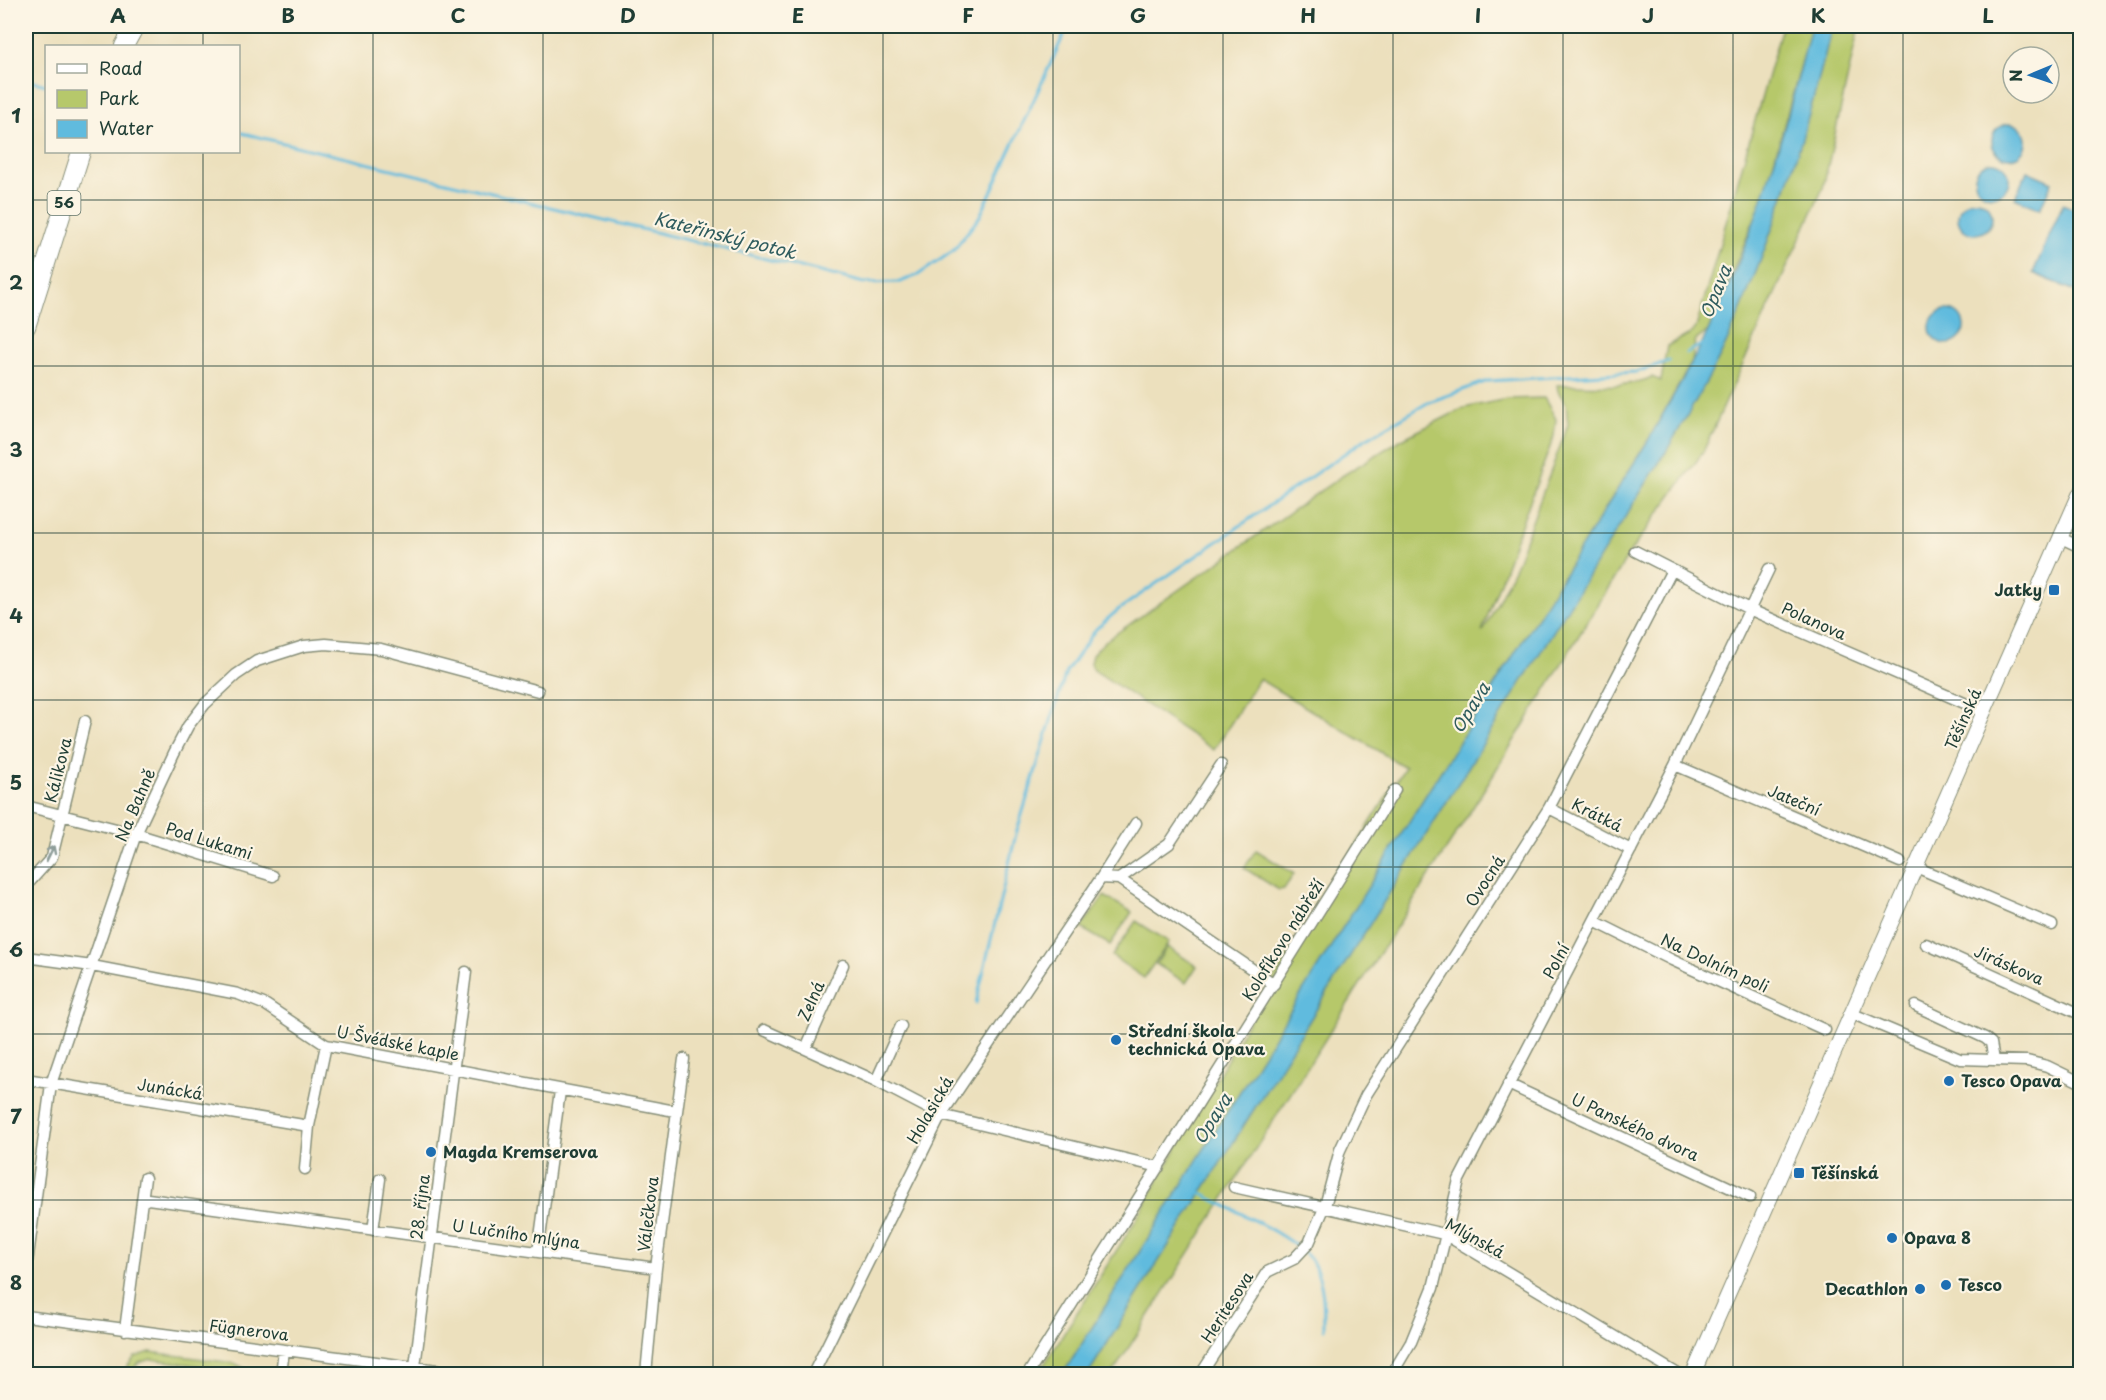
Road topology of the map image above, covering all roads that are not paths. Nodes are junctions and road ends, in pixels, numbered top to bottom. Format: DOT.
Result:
graph roads {
  1 [pos="135,26"];
  2 [pos="125,45"];
  3 [pos="81,153"];
  4 [pos="26,327"];
  5 [pos="2080,493"];
  6 [pos="2061,538"];
  7 [pos="2080,547"];
  8 [pos="1635,551"];
  9 [pos="1769,569"];
  10 [pos="1672,570"];
  11 [pos="1751,610"];
  12 [pos="538,691"];
  13 [pos="1985,712"];
  14 [pos="85,721"];
  15 [pos="1221,765"];
  16 [pos="1675,765"];
  17 [pos="1395,789"];
  18 [pos="26,806"];
  19 [pos="1550,808"];
  20 [pos="62,815"];
  21 [pos="1136,823"];
  22 [pos="136,834"];
  23 [pos="1631,850"];
  24 [pos="1900,862"];
  25 [pos="1916,867"];
  26 [pos="273,876"];
  27 [pos="1101,878"];
  28 [pos="1119,879"];
  29 [pos="26,886"];
  30 [pos="1594,921"];
  31 [pos="2052,925"];
  32 [pos="1926,944"];
  33 [pos="26,957"];
  34 [pos="843,965"];
  35 [pos="92,966"];
  36 [pos="466,972"];
  37 [pos="1274,984"];
  38 [pos="1916,1006"];
  39 [pos="1853,1014"];
  40 [pos="2080,1014"];
  41 [pos="901,1026"];
  42 [pos="764,1030"];
  43 [pos="1825,1030"];
  44 [pos="326,1044"];
  45 [pos="806,1048"];
  46 [pos="684,1059"];
  47 [pos="1994,1060"];
  48 [pos="453,1069"];
  49 [pos="26,1079"];
  50 [pos="876,1081"];
  51 [pos="2080,1082"];
  52 [pos="51,1084"];
  53 [pos="1508,1084"];
  54 [pos="560,1091"];
  55 [pos="675,1111"];
  56 [pos="941,1115"];
  57 [pos="309,1126"];
  58 [pos="1159,1167"];
  59 [pos="305,1169"];
  60 [pos="145,1178"];
  61 [pos="380,1179"];
  62 [pos="1234,1187"];
  63 [pos="1750,1197"];
  64 [pos="144,1201"];
  65 [pos="1325,1206"];
  66 [pos="373,1230"];
  67 [pos="1444,1234"];
  68 [pos="430,1238"];
  69 [pos="538,1252"];
  70 [pos="656,1268"];
  71 [pos="26,1271"];
  72 [pos="26,1316"];
  73 [pos="125,1330"];
  74 [pos="284,1350"];
  75 [pos="415,1371"];
  76 [pos="281,1374"];
  77 [pos="468,1374"];
  78 [pos="646,1374"];
  79 [pos="813,1374"];
  80 [pos="1028,1374"];
  81 [pos="1201,1374"];
  82 [pos="1392,1374"];
  83 [pos="1678,1374"];
  84 [pos="1693,1374"];
  1 -- 2 [label="main road"];
  3 -- 4 [label="main road, 56"];
  5 -- 6 [label="street, Těšínská"];
  6 -- 7 [label="street"];
  6 -- 13 [label="street, Těšínská"];
  8 -- 10 [label="street, Polanova"];
  9 -- 11 [label="street, Polní"];
  10 -- 11 [label="street, Polanova"];
  10 -- 19 [label="street, Ovocná"];
  11 -- 13 [label="street, Polanova"];
  11 -- 16 [label="street, Polní"];
  12 -- 22 [label="street, Na Bahně"];
  13 -- 25 [label="street, Těšínská"];
  14 -- 20 [label="street, Kálikova"];
  15 -- 28 [label="street"];
  16 -- 23 [label="street, Polní"];
  16 -- 24 [label="street, Jateční"];
  17 -- 37 [label="street, Kolofíkovo nábřeží"];
  18 -- 20 [label="street, Pod Lukami"];
  19 -- 23 [label="street, Krátká"];
  19 -- 65 [label="street, Ovocná"];
  20 -- 22 [label="street, Pod Lukami"];
  29 -- 20 [label="street, Kálikova, one-way"];
  21 -- 27 [label="street, Holasická"];
  22 -- 26 [label="street, Pod Lukami"];
  22 -- 35 [label="street, Na Bahně"];
  23 -- 30 [label="street, Polní"];
  25 -- 31 [label="street"];
  25 -- 39 [label="street, Těšínská"];
  27 -- 28 [label="street"];
  27 -- 56 [label="street, Holasická"];
  28 -- 37 [label="street"];
  30 -- 43 [label="street, Na Dolním poli"];
  30 -- 53 [label="street, Polní"];
  32 -- 40 [label="street, Jiráskova"];
  33 -- 35 [label="street, U Švédské kaple"];
  34 -- 45 [label="street, Zelná"];
  35 -- 44 [label="street, U Švédské kaple"];
  35 -- 52 [label="street, Na Bahně"];
  36 -- 48 [label="street, 28. října"];
  37 -- 58 [label="street, Kolofíkovo nábřeží"];
  38 -- 47 [label="street"];
  39 -- 47 [label="street"];
  39 -- 84 [label="street, Těšínská"];
  41 -- 50 [label="street"];
  42 -- 45 [label="street, Zelná"];
  44 -- 48 [label="street, U Švédské kaple"];
  44 -- 57 [label="street"];
  45 -- 50 [label="street, Zelná"];
  46 -- 55 [label="street, Válečkova"];
  47 -- 51 [label="street"];
  48 -- 54 [label="street, U Švédské kaple"];
  48 -- 68 [label="street, 28. října"];
  49 -- 52 [label="street, Junácká"];
  50 -- 56 [label="street, Zelná"];
  52 -- 57 [label="street, Junácká"];
  52 -- 71 [label="street, Na Bahně"];
  53 -- 63 [label="street, U Panského dvora"];
  53 -- 67 [label="street, Polní"];
  54 -- 55 [label="street, U Švédské kaple"];
  54 -- 69 [label="street"];
  55 -- 70 [label="street, Válečkova"];
  56 -- 58 [label="street"];
  56 -- 79 [label="street, Holasická"];
  57 -- 59 [label="street"];
  58 -- 80 [label="street, Kolofíkovo nábřeží"];
  60 -- 64 [label="street"];
  61 -- 66 [label="street"];
  62 -- 65 [label="street, Mlýnská"];
  64 -- 66 [label="street, U Lučního mlýna"];
  64 -- 73 [label="street"];
  65 -- 67 [label="street, Mlýnská"];
  65 -- 81 [label="street, Heritesova"];
  66 -- 68 [label="street, U Lučního mlýna"];
  67 -- 82 [label="street, Polní"];
  67 -- 83 [label="street, Mlýnská"];
  68 -- 69 [label="street, U Lučního mlýna"];
  68 -- 75 [label="street, 28. října"];
  69 -- 70 [label="street, U Lučního mlýna"];
  70 -- 78 [label="street, Válečkova"];
  72 -- 73 [label="street, Fügnerova"];
  73 -- 74 [label="street, Fügnerova"];
  74 -- 75 [label="street, Fügnerova"];
  74 -- 76 [label="street"];
  75 -- 77 [label="street, Fügnerova"];
}
